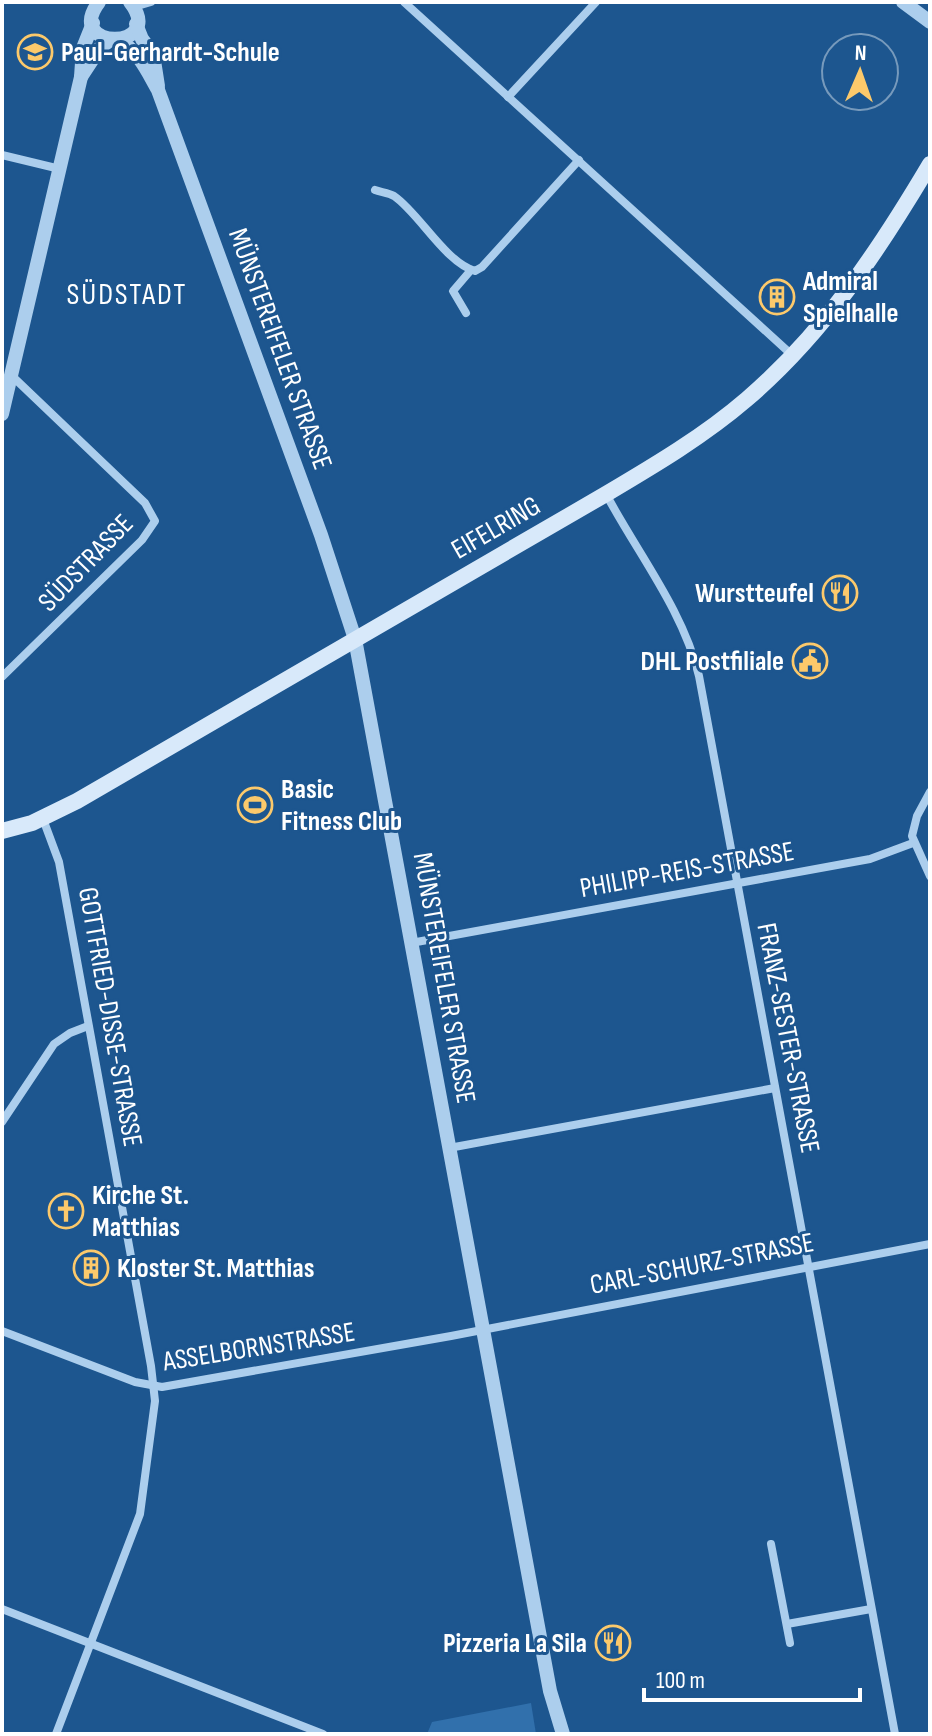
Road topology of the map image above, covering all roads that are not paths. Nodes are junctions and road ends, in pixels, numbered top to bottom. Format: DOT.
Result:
graph roads {
  1 [pos="99,2"];
  2 [pos="151,2"];
  3 [pos="404,2"];
  4 [pos="596,2"];
  5 [pos="903,2"];
  6 [pos="132,5"];
  7 [pos="930,22"];
  8 [pos="93,23"];
  9 [pos="136,24"];
  10 [pos="114,40"];
  11 [pos="81,77"];
  12 [pos="158,90"];
  13 [pos="508,97"];
  14 [pos="2,155"];
  15 [pos="579,160"];
  16 [pos="930,164"];
  17 [pos="60,169"];
  18 [pos="375,190"];
  19 [pos="471,270"];
  20 [pos="466,313"];
  21 [pos="793,356"];
  22 [pos="11,375"];
  23 [pos="2,414"];
  24 [pos="606,494"];
  25 [pos="355,639"];
  26 [pos="2,677"];
  27 [pos="930,792"];
  28 [pos="43,819"];
  29 [pos="2,831"];
  30 [pos="913,843"];
  31 [pos="930,876"];
  32 [pos="737,882"];
  33 [pos="411,943"];
  34 [pos="88,1026"];
  35 [pos="775,1088"];
  36 [pos="3,1120"];
  37 [pos="449,1148"];
  38 [pos="930,1244"];
  39 [pos="808,1267"];
  40 [pos="483,1329"];
  41 [pos="2,1331"];
  42 [pos="155,1387"];
  43 [pos="771,1544"];
  44 [pos="2,1609"];
  45 [pos="871,1609"];
  46 [pos="787,1624"];
  47 [pos="790,1643"];
  48 [pos="91,1644"];
  49 [pos="554,1710"];
  50 [pos="56,1734"];
  51 [pos="323,1734"];
  52 [pos="553,1734"];
  53 [pos="563,1734"];
  54 [pos="895,1734"];
  1 -- 8 [label="street"];
  2 -- 6 [label="street"];
  3 -- 13 [label="street"];
  4 -- 13 [label="street"];
  5 -- 7 [label="street"];
  6 -- 9 [label="street"];
  8 -- 10 [label="street, MÜNSTEREIFELER STRASSE"];
  8 -- 11 [label="street"];
  9 -- 10 [label="street"];
  9 -- 12 [label="street, MÜNSTEREIFELER STRASSE"];
  10 -- 11 [label="street"];
  10 -- 12 [label="street, MÜNSTEREIFELER STRASSE"];
  11 -- 17 [label="street"];
  12 -- 25 [label="street, MÜNSTEREIFELER STRASSE"];
  13 -- 15 [label="street"];
  14 -- 17 [label="street"];
  15 -- 19 [label="street"];
  15 -- 21 [label="street"];
  16 -- 21 [label="main road, EIFELRING"];
  17 -- 22 [label="street"];
  18 -- 19 [label="street"];
  19 -- 20 [label="street"];
  21 -- 24 [label="main road, EIFELRING"];
  22 -- 23 [label="street"];
  22 -- 26 [label="street, SÜDSTRASSE"];
  24 -- 25 [label="main road, EIFELRING"];
  24 -- 32 [label="street, FRANZ-SESTER-STRASSE"];
  25 -- 28 [label="main road, EIFELRING"];
  25 -- 33 [label="street, MÜNSTEREIFELER STRASSE"];
  27 -- 30 [label="street"];
  28 -- 29 [label="main road, EIFELRING"];
  28 -- 34 [label="street, GOTTFRIED-DISSE-STRASSE"];
  30 -- 31 [label="street"];
  30 -- 32 [label="street, PHILIPP-REIS-STRASSE"];
  32 -- 33 [label="street, PHILIPP-REIS-STRASSE"];
  32 -- 35 [label="street, FRANZ-SESTER-STRASSE"];
  33 -- 37 [label="street, MÜNSTEREIFELER STRASSE"];
  34 -- 36 [label="street"];
  34 -- 42 [label="street, GOTTFRIED-DISSE-STRASSE"];
  35 -- 37 [label="street"];
  35 -- 39 [label="street, FRANZ-SESTER-STRASSE"];
  37 -- 40 [label="street, MÜNSTEREIFELER STRASSE"];
  38 -- 39 [label="street, CARL-SCHURZ-STRASSE"];
  39 -- 40 [label="street, CARL-SCHURZ-STRASSE"];
  39 -- 45 [label="street, FRANZ-SESTER-STRASSE"];
  40 -- 42 [label="street, ASSELBORNSTRASSE"];
  40 -- 49 [label="street, MÜNSTEREIFELER STRASSE"];
  41 -- 42 [label="street, ASSELBORNSTRASSE"];
  42 -- 48 [label="street, GOTTFRIED-DISSE-STRASSE"];
  43 -- 46 [label="street"];
  44 -- 48 [label="street"];
  45 -- 46 [label="street"];
  45 -- 54 [label="street, FRANZ-SESTER-STRASSE"];
  46 -- 47 [label="street"];
  48 -- 50 [label="street, GOTTFRIED-DISSE-STRASSE"];
  48 -- 51 [label="street"];
  49 -- 52 [label="street, MÜNSTEREIFELER STRASSE"];
  49 -- 53 [label="street, MÜNSTEREIFELER STRASSE"];
}
